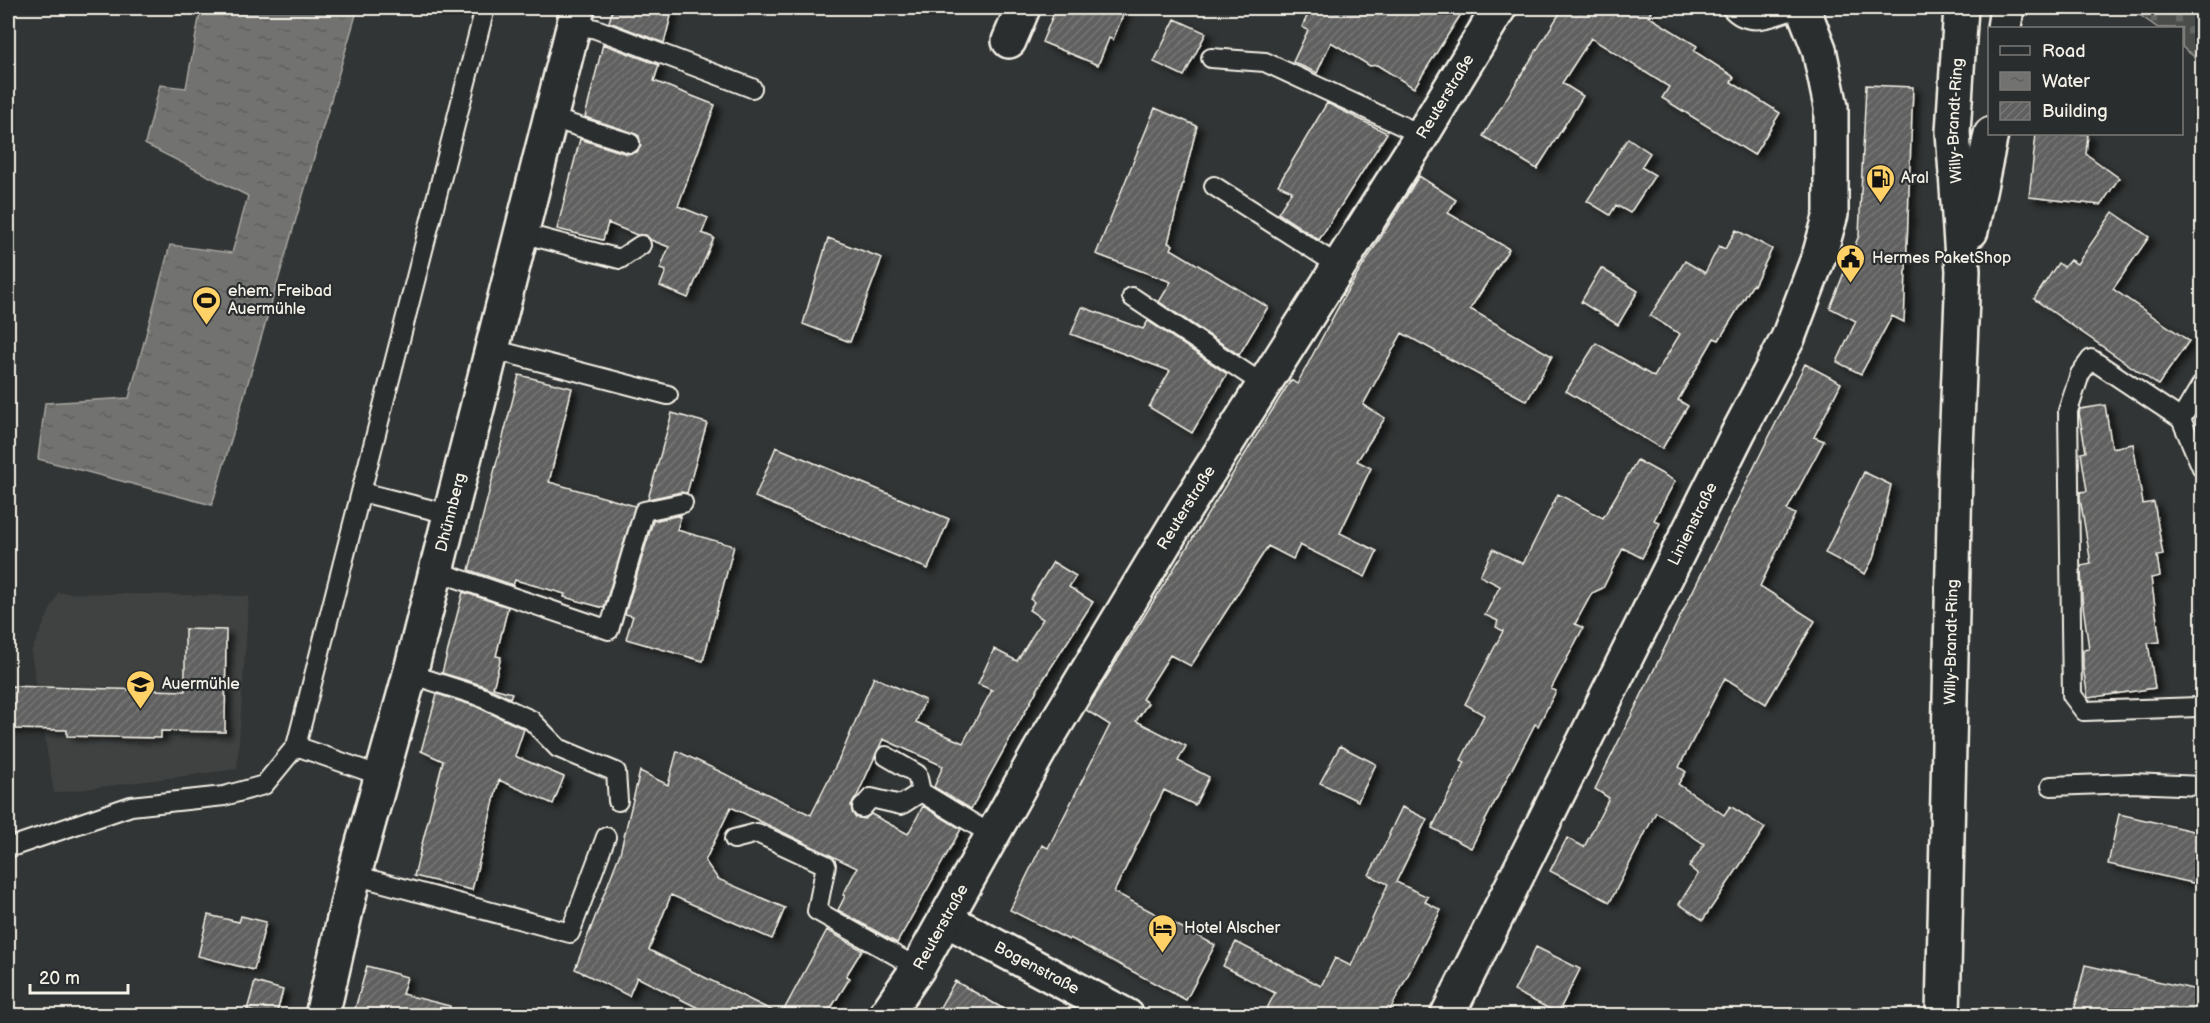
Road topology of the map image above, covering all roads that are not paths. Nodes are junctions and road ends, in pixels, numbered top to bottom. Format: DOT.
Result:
graph roads {
  1 [pos="485,8"];
  2 [pos="1023,8"];
  3 [pos="1499,8"];
  4 [pos="1731,8"];
  5 [pos="1797,8"];
  6 [pos="1803,8"];
  7 [pos="1961,8"];
  8 [pos="2007,8"];
  9 [pos="576,16"];
  10 [pos="2004,27"];
  11 [pos="1009,41"];
  12 [pos="1211,58"];
  13 [pos="752,88"];
  14 [pos="551,118"];
  15 [pos="1422,135"];
  16 [pos="1991,135"];
  17 [pos="630,143"];
  18 [pos="1214,186"];
  19 [pos="521,233"];
  20 [pos="640,245"];
  21 [pos="1339,266"];
  22 [pos="1963,271"];
  23 [pos="1132,297"];
  24 [pos="492,349"];
  25 [pos="2202,384"];
  26 [pos="1264,385"];
  27 [pos="668,395"];
  28 [pos="2181,419"];
  29 [pos="2202,468"];
  30 [pos="361,492"];
  31 [pos="683,503"];
  32 [pos="449,514"];
  33 [pos="436,571"];
  34 [pos="410,674"];
  35 [pos="2198,707"];
  36 [pos="296,746"];
  37 [pos="886,756"];
  38 [pos="381,776"];
  39 [pos="2051,786"];
  40 [pos="2202,786"];
  41 [pos="921,792"];
  42 [pos="618,801"];
  43 [pos="862,808"];
  44 [pos="993,835"];
  45 [pos="606,837"];
  46 [pos="734,839"];
  47 [pos="8,848"];
  48 [pos="354,875"];
  49 [pos="945,919"];
  50 [pos="918,968"];
  51 [pos="322,1016"];
  52 [pos="885,1016"];
  53 [pos="1126,1016"];
  54 [pos="1447,1016"];
  55 [pos="1943,1016"];
  1 -- 30 [label="lane"];
  2 -- 11 [label="street"];
  3 -- 15 [label="street, Reuterstraße"];
  4 -- 5 [label="lane"];
  6 -- 54 [label="street, Linienstraße"];
  7 -- 22 [label="street, Willy-Brandt-Ring"];
  8 -- 10 [label="street"];
  9 -- 13 [label="lane"];
  9 -- 14 [label="street, Dhünnberg"];
  12 -- 15 [label="lane"];
  14 -- 17 [label="lane"];
  14 -- 19 [label="street, Dhünnberg"];
  15 -- 21 [label="street, Reuterstraße"];
  16 -- 22 [label="street, Willy-Brandt-Ring"];
  18 -- 21 [label="lane"];
  19 -- 20 [label="lane"];
  19 -- 24 [label="street, Dhünnberg"];
  21 -- 26 [label="street, Reuterstraße"];
  22 -- 55 [label="street, Willy-Brandt-Ring"];
  23 -- 26 [label="lane"];
  24 -- 27 [label="lane"];
  24 -- 32 [label="street, Dhünnberg"];
  25 -- 28 [label="lane"];
  26 -- 44 [label="street, Reuterstraße"];
  28 -- 29 [label="lane"];
  28 -- 35 [label="lane"];
  30 -- 32 [label="lane"];
  30 -- 36 [label="lane"];
  31 -- 33 [label="lane"];
  32 -- 33 [label="street, Dhünnberg"];
  33 -- 34 [label="street, Dhünnberg"];
  34 -- 38 [label="street, Dhünnberg"];
  34 -- 42 [label="lane"];
  36 -- 38 [label="lane"];
  36 -- 47 [label="lane"];
  37 -- 41 [label="lane"];
  38 -- 48 [label="street, Dhünnberg"];
  39 -- 40 [label="lane"];
  41 -- 43 [label="lane"];
  41 -- 44 [label="lane"];
  44 -- 49 [label="street, Reuterstraße"];
  45 -- 48 [label="lane"];
  46 -- 50 [label="lane"];
  48 -- 51 [label="street, Dhünnberg"];
  49 -- 50 [label="street, Reuterstraße"];
  49 -- 53 [label="street, Bogenstraße"];
  50 -- 52 [label="street, Reuterstraße"];
}
